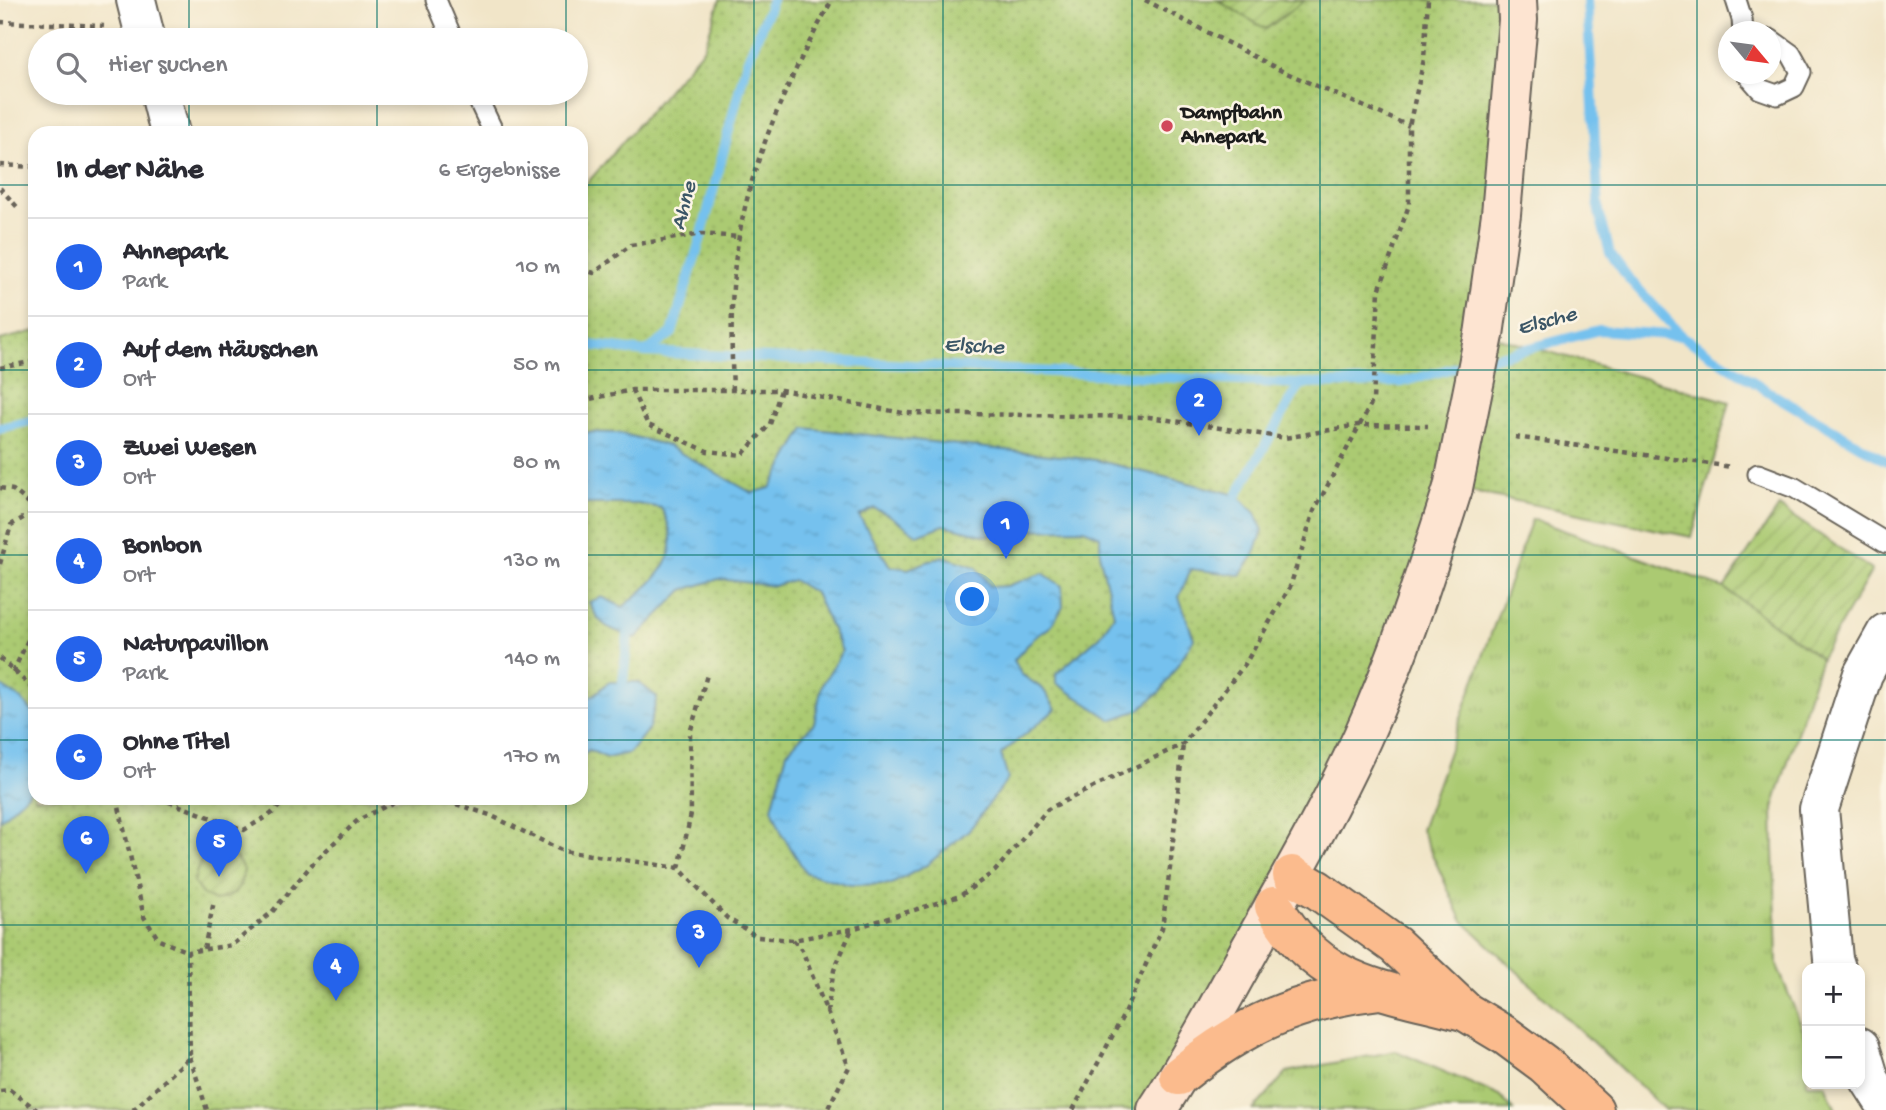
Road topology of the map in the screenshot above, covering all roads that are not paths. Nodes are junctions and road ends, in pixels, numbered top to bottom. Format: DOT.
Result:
graph roads {
  1 [pos="436,0"];
  2 [pos="1517,0"];
  3 [pos="448,28"];
  4 [pos="1781,47"];
  5 [pos="1755,84"];
  6 [pos="163,105"];
  7 [pos="481,105"];
  8 [pos="168,126"];
  9 [pos="491,126"];
  10 [pos="1758,474"];
  11 [pos="1886,543"];
  12 [pos="1886,633"];
  13 [pos="1283,890"];
  14 [pos="1835,963"];
  15 [pos="1382,989"];
  16 [pos="1466,1012"];
  17 [pos="1865,1064"];
  18 [pos="1179,1076"];
  19 [pos="1886,1105"];
  20 [pos="1157,1110"];
  21 [pos="1594,1110"];
  1 -- 3 [label="lane"];
  2 -- 13 [label="main road, bridge"];
  4 -- 5 [label="lane"];
  6 -- 8 [label="street"];
  7 -- 9 [label="lane"];
  10 -- 11 [label="lane"];
  12 -- 14 [label="street"];
  13 -- 15 [label="highway"];
  13 -- 16 [label="highway"];
  13 -- 18 [label="main road"];
  15 -- 16 [label="highway"];
  15 -- 18 [label="highway"];
  16 -- 21 [label="highway"];
  17 -- 19 [label="street"];
  18 -- 20 [label="main road"];
}
